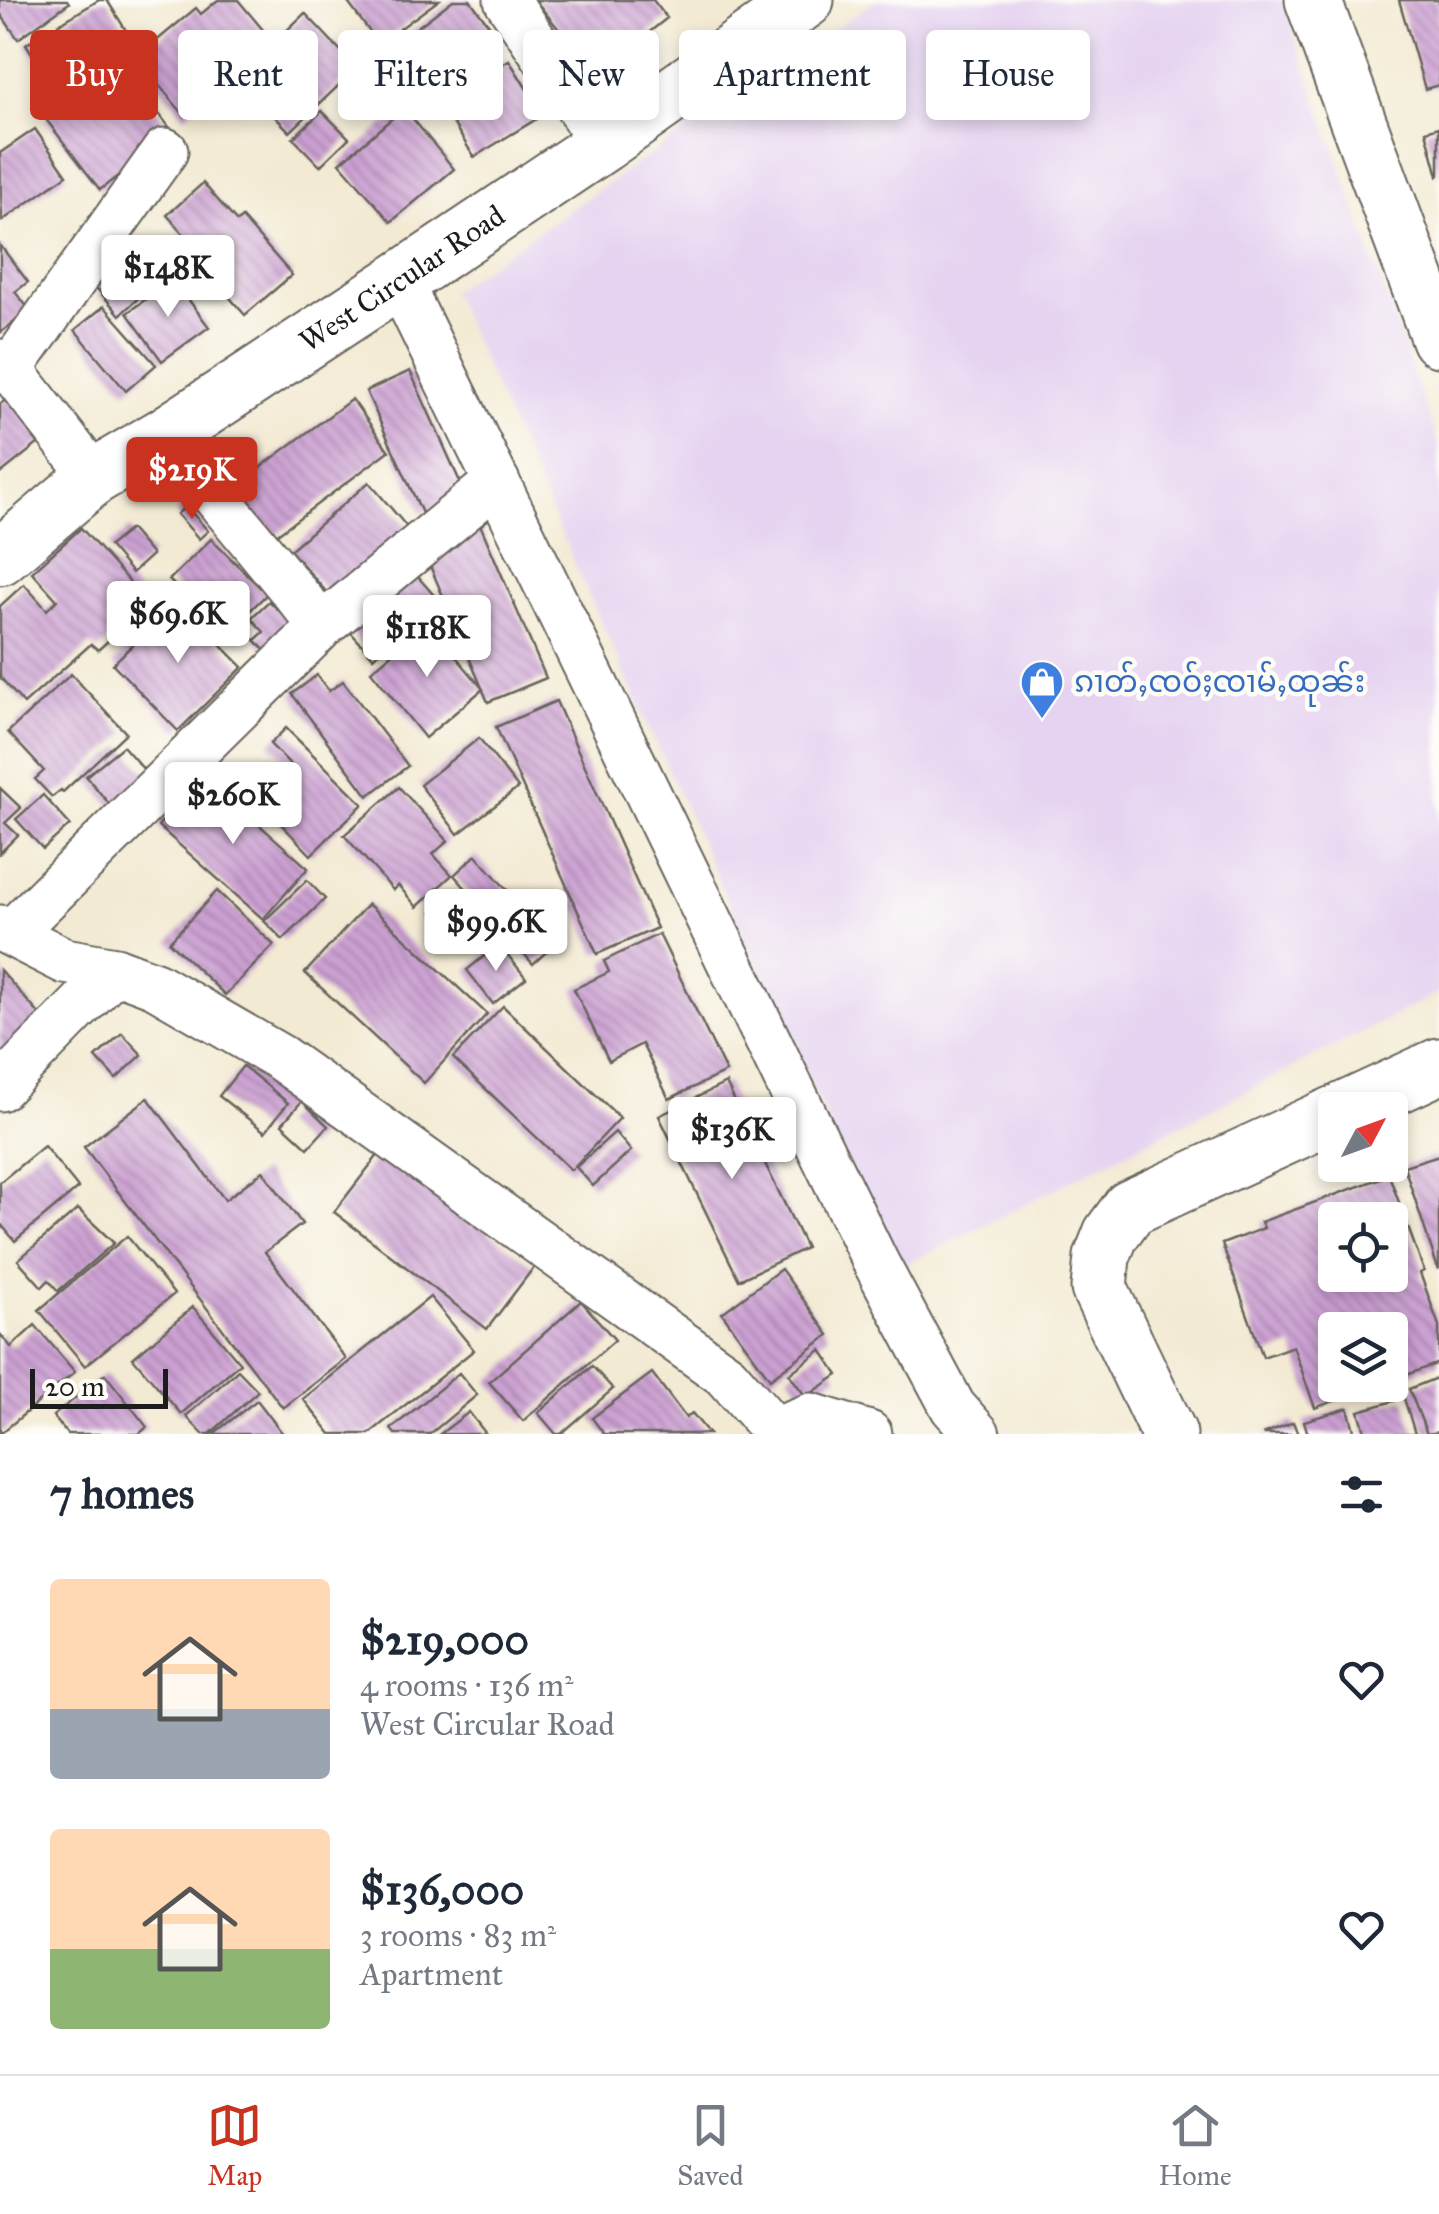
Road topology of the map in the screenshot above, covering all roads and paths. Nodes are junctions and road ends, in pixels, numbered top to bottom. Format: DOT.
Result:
graph roads {
  1 [pos="507,0"];
  2 [pos="806,0"];
  3 [pos="1313,0"];
  4 [pos="603,144"];
  5 [pos="165,150"];
  6 [pos="400,281"];
  7 [pos="1438,332"];
  8 [pos="5,366"];
  9 [pos="165,435"];
  10 [pos="94,477"];
  11 [pos="497,482"];
  12 [pos="0,557"];
  13 [pos="322,626"];
  14 [pos="5,931"];
  15 [pos="114,970"];
  16 [pos="1439,1066"];
  17 [pos="0,1088"];
  18 [pos="1383,1092"];
  19 [pos="1318,1122"];
  20 [pos="771,1432"];
  21 [pos="869,1434"];
  22 [pos="977,1434"];
  23 [pos="1169,1434"];
  1 -- 4 [label="street"];
  2 -- 4 [label="street, West Circular Road"];
  3 -- 7 [label="street"];
  4 -- 6 [label="street, West Circular Road"];
  5 -- 8 [label="street"];
  6 -- 9 [label="street, West Circular Road"];
  6 -- 11 [label="street"];
  8 -- 10 [label="street"];
  9 -- 10 [label="street, West Circular Road"];
  9 -- 13 [label="street"];
  10 -- 12 [label="street, West Circular Road"];
  11 -- 13 [label="street"];
  11 -- 22 [label="street"];
  13 -- 14 [label="street"];
  14 -- 15 [label="street"];
  15 -- 17 [label="street"];
  15 -- 20 [label="street"];
  16 -- 18 [label="street"];
  19 -- 23 [label="street"];
  20 -- 21 [label="street"];
}
